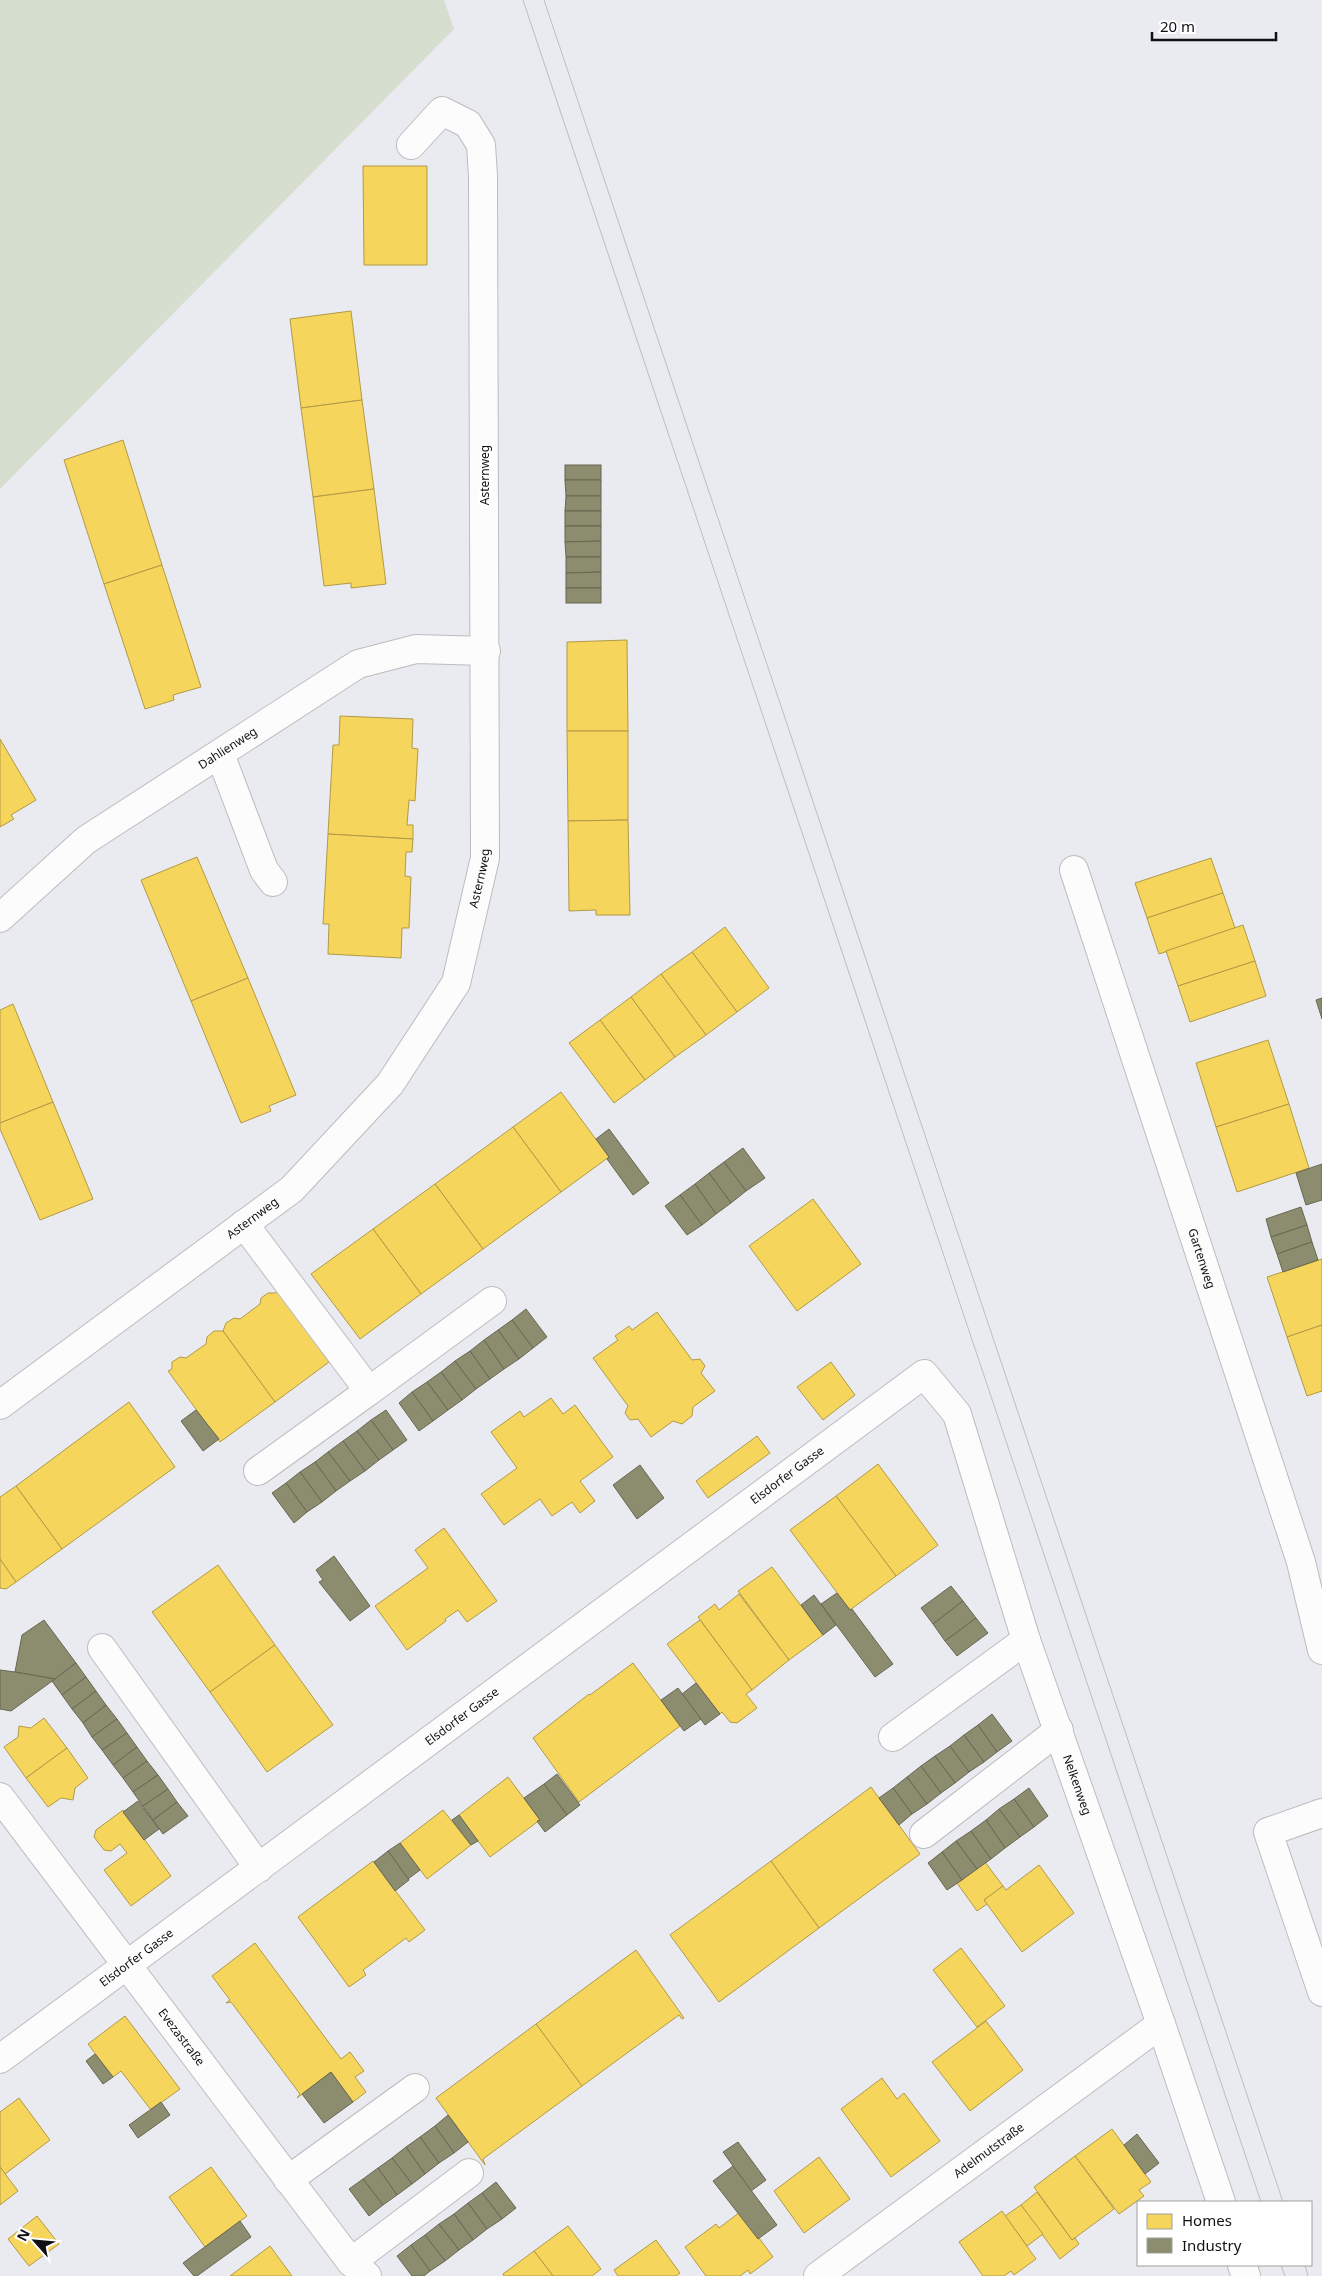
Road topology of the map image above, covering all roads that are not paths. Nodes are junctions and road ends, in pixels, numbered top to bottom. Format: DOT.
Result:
graph roads {
  1 [pos="411,145"];
  2 [pos="486,650"];
  3 [pos="220,754"];
  4 [pos="1074,870"];
  5 [pos="273,882"];
  6 [pos="0,918"];
  7 [pos="244,1224"];
  8 [pos="492,1302"];
  9 [pos="924,1374"];
  10 [pos="369,1390"];
  11 [pos="0,1405"];
  12 [pos="258,1471"];
  13 [pos="1026,1640"];
  14 [pos="102,1648"];
  15 [pos="1322,1650"];
  16 [pos="1059,1730"];
  17 [pos="894,1737"];
  18 [pos="0,1797"];
  19 [pos="1322,1812"];
  20 [pos="924,1834"];
  21 [pos="259,1868"];
  22 [pos="127,1964"];
  23 [pos="1322,1992"];
  24 [pos="1161,2024"];
  25 [pos="0,2059"];
  26 [pos="415,2088"];
  27 [pos="469,2173"];
  28 [pos="288,2180"];
  29 [pos="1221,2201"];
  30 [pos="362,2272"];
  31 [pos="818,2276"];
  1 -- 2 [label="street, Asternweg"];
  2 -- 3 [label="street, Dahlienweg"];
  2 -- 7 [label="street, Asternweg"];
  3 -- 5 [label="street"];
  3 -- 6 [label="street, Dahlienweg"];
  4 -- 15 [label="street, Gartenweg"];
  7 -- 10 [label="street"];
  7 -- 11 [label="street, Asternweg"];
  8 -- 10 [label="street"];
  9 -- 13 [label="street, Nelkenweg"];
  9 -- 21 [label="street, Elsdorfer Gasse"];
  10 -- 12 [label="street"];
  13 -- 16 [label="street, Nelkenweg"];
  13 -- 17 [label="street"];
  14 -- 21 [label="street"];
  16 -- 20 [label="street"];
  16 -- 24 [label="street, Nelkenweg"];
  18 -- 22 [label="street, Evezastraße"];
  19 -- 23 [label="street"];
  21 -- 22 [label="street, Elsdorfer Gasse"];
  22 -- 25 [label="street, Elsdorfer Gasse"];
  22 -- 28 [label="street, Evezastraße"];
  24 -- 29 [label="street, Nelkenweg"];
  24 -- 31 [label="street, Adelmutstraße"];
  26 -- 28 [label="street"];
  27 -- 30 [label="street"];
  28 -- 30 [label="street, Evezastraße"];
}
